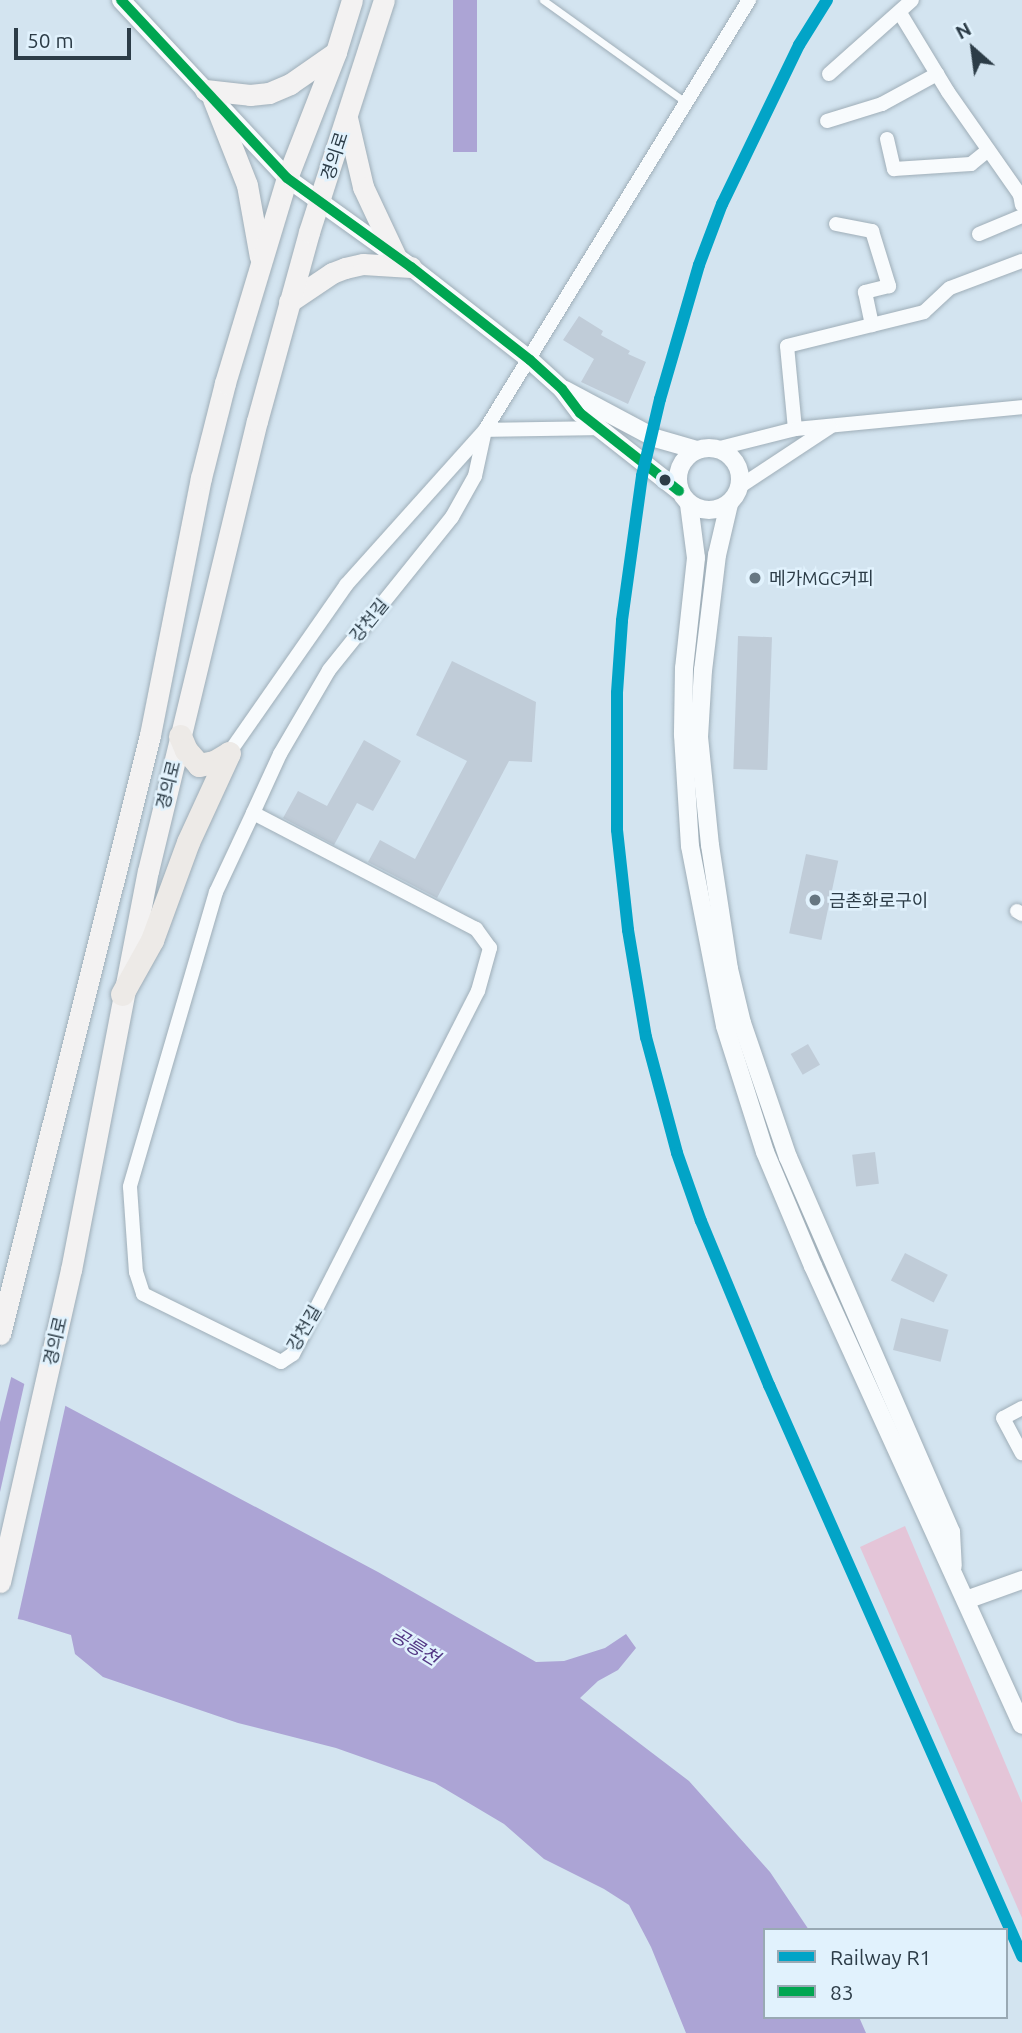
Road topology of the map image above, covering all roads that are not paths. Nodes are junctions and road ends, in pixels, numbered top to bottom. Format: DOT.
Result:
graph roads {
  1 [pos="121,0"];
  2 [pos="352,0"];
  3 [pos="384,0"];
  4 [pos="543,0"];
  5 [pos="749,0"];
  6 [pos="912,0"];
  7 [pos="900,13"];
  8 [pos="336,52"];
  9 [pos="829,74"];
  10 [pos="937,74"];
  11 [pos="209,94"];
  12 [pos="684,101"];
  13 [pos="347,116"];
  14 [pos="827,121"];
  15 [pos="887,139"];
  16 [pos="988,150"];
  17 [pos="286,178"];
  18 [pos="319,201"];
  19 [pos="1022,205"];
  20 [pos="1022,216"];
  21 [pos="836,224"];
  22 [pos="979,234"];
  23 [pos="261,261"];
  24 [pos="1022,261"];
  25 [pos="404,262"];
  26 [pos="289,302"];
  27 [pos="872,325"];
  28 [pos="530,360"];
  29 [pos="562,389"];
  30 [pos="1022,407"];
  31 [pos="834,424"];
  32 [pos="598,428"];
  33 [pos="795,429"];
  34 [pos="485,430"];
  35 [pos="716,449"];
  36 [pos="697,450"];
  37 [pos="739,487"];
  38 [pos="684,497"];
  39 [pos="729,504"];
  40 [pos="180,736"];
  41 [pos="229,753"];
  42 [pos="253,813"];
  43 [pos="122,994"];
  44 [pos="0,1334"];
  45 [pos="1022,1408"];
  46 [pos="1022,1453"];
  47 [pos="953,1570"];
  48 [pos="1022,1580"];
  49 [pos="0,1582"];
  50 [pos="966,1600"];
  51 [pos="1022,1725"];
  1 -- 11 [label="street"];
  2 -- 8 [label="main road, 경의로"];
  3 -- 13 [label="main road, 경의로"];
  4 -- 12 [label="lane"];
  5 -- 12 [label="street"];
  6 -- 7 [label="street"];
  7 -- 9 [label="street"];
  7 -- 10 [label="street"];
  8 -- 11 [label="main road"];
  8 -- 17 [label="main road, 경의로"];
  10 -- 14 [label="street"];
  10 -- 16 [label="street"];
  11 -- 17 [label="street"];
  11 -- 23 [label="main road"];
  12 -- 28 [label="street"];
  13 -- 18 [label="main road, 경의로"];
  13 -- 25 [label="main road"];
  15 -- 16 [label="street"];
  16 -- 19 [label="street"];
  17 -- 18 [label="street"];
  17 -- 23 [label="main road, 경의로"];
  18 -- 25 [label="street"];
  18 -- 26 [label="main road, 경의로"];
  20 -- 22 [label="street"];
  21 -- 27 [label="street"];
  23 -- 44 [label="main road, 경의로"];
  24 -- 27 [label="street"];
  25 -- 26 [label="main road"];
  25 -- 28 [label="street"];
  26 -- 40 [label="main road, 경의로"];
  27 -- 33 [label="street"];
  28 -- 29 [label="street"];
  28 -- 34 [label="street"];
  29 -- 32 [label="street"];
  29 -- 36 [label="street"];
  30 -- 31 [label="street"];
  31 -- 33 [label="street"];
  31 -- 37 [label="street"];
  32 -- 34 [label="street"];
  32 -- 38 [label="street"];
  33 -- 35 [label="street"];
  34 -- 41 [label="street"];
  34 -- 42 [label="street, 강천길"];
  35 -- 36 [label="street"];
  35 -- 37 [label="street"];
  36 -- 38 [label="street"];
  37 -- 39 [label="street"];
  38 -- 39 [label="street"];
  38 -- 47 [label="street"];
  39 -- 47 [label="street"];
  40 -- 41 [label="main road"];
  40 -- 43 [label="main road, 경의로"];
  41 -- 43 [label="main road"];
  42 -- 42 [label="street, 강천길"];
  43 -- 49 [label="main road, 경의로"];
  45 -- 46 [label="street"];
  47 -- 50 [label="street"];
  48 -- 50 [label="street"];
  50 -- 51 [label="street"];
}
